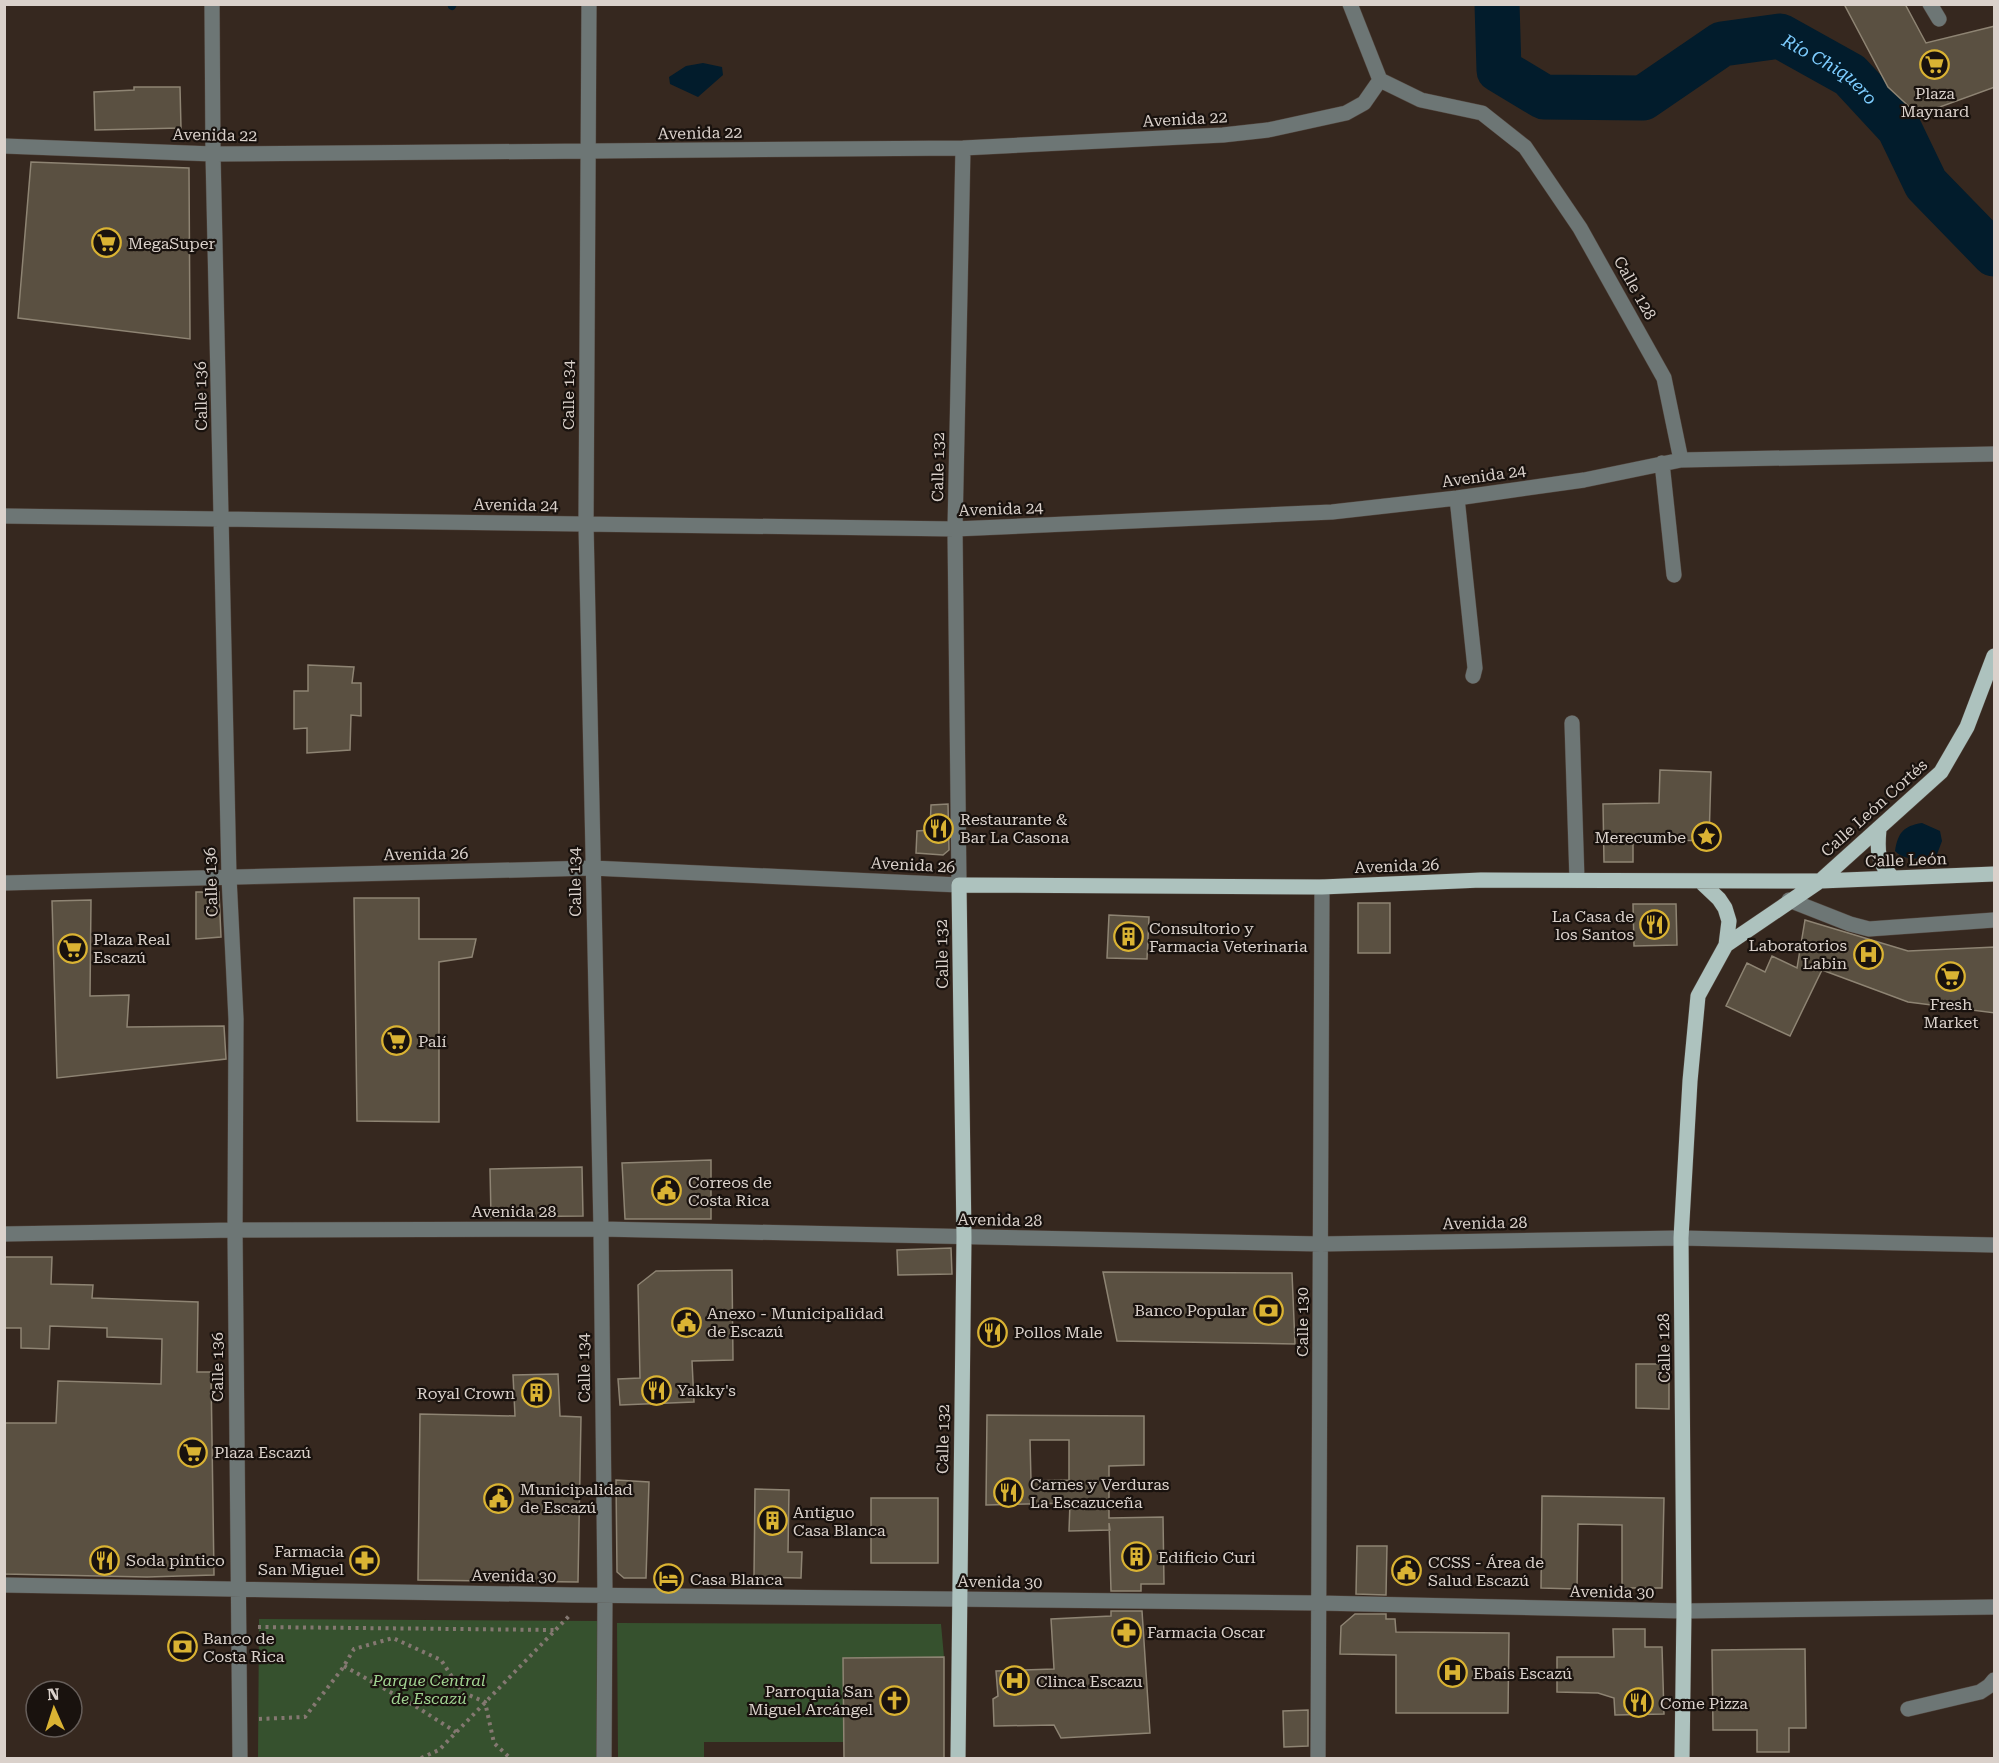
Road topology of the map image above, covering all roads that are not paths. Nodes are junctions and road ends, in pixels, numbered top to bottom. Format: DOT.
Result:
graph roads {
  1 [pos="212,4"];
  2 [pos="588,4"];
  3 [pos="1350,4"];
  4 [pos="1930,4"];
  5 [pos="1939,19"];
  6 [pos="1380,80"];
  7 [pos="4,146"];
  8 [pos="963,148"];
  9 [pos="588,153"];
  10 [pos="213,154"];
  11 [pos="1995,454"];
  12 [pos="1682,460"];
  13 [pos="1662,463"];
  14 [pos="1457,498"];
  15 [pos="4,516"];
  16 [pos="222,519"];
  17 [pos="586,524"];
  18 [pos="955,529"];
  19 [pos="1674,575"];
  20 [pos="1995,656"];
  21 [pos="1473,676"];
  22 [pos="1572,723"];
  23 [pos="1879,829"];
  24 [pos="592,868"];
  25 [pos="1995,874"];
  26 [pos="229,877"];
  27 [pos="1893,878"];
  28 [pos="1577,880"];
  29 [pos="1700,881"];
  30 [pos="1820,881"];
  31 [pos="4,883"];
  32 [pos="959,885"];
  33 [pos="1322,887"];
  34 [pos="1789,900"];
  35 [pos="1995,920"];
  36 [pos="1726,945"];
  37 [pos="235,1230"];
  38 [pos="601,1230"];
  39 [pos="4,1234"];
  40 [pos="964,1237"];
  41 [pos="1681,1238"];
  42 [pos="1321,1244"];
  43 [pos="1995,1245"];
  44 [pos="4,1585"];
  45 [pos="237,1590"];
  46 [pos="605,1594"];
  47 [pos="960,1599"];
  48 [pos="1318,1603"];
  49 [pos="1995,1607"];
  50 [pos="1684,1611"];
  51 [pos="1995,1680"];
  52 [pos="1908,1709"];
  53 [pos="240,1758"];
  54 [pos="604,1758"];
  55 [pos="958,1758"];
  56 [pos="1318,1758"];
  57 [pos="1682,1758"];
  1 -- 10 [label="street, Calle 136"];
  2 -- 9 [label="street, Calle 134"];
  3 -- 6 [label="street"];
  4 -- 5 [label="street"];
  6 -- 8 [label="street, Avenida 22"];
  6 -- 12 [label="street, Calle 128"];
  7 -- 10 [label="street, Avenida 22"];
  8 -- 9 [label="street, Avenida 22"];
  8 -- 18 [label="street, Calle 132"];
  9 -- 10 [label="street, Avenida 22"];
  9 -- 17 [label="street, Calle 134"];
  10 -- 16 [label="street, Calle 136"];
  11 -- 12 [label="street, Avenida 24"];
  12 -- 13 [label="street, Avenida 24"];
  13 -- 14 [label="street, Avenida 24"];
  13 -- 19 [label="street"];
  14 -- 18 [label="street, Avenida 24"];
  14 -- 21 [label="street"];
  15 -- 16 [label="street, Avenida 24"];
  16 -- 17 [label="street, Avenida 24"];
  16 -- 26 [label="street, Calle 136"];
  17 -- 18 [label="street, Avenida 24"];
  17 -- 24 [label="street, Calle 134"];
  18 -- 32 [label="street, Calle 132"];
  20 -- 23 [label="main road, Calle León Cortés"];
  22 -- 28 [label="street"];
  23 -- 27 [label="main road"];
  23 -- 30 [label="main road, Calle León Cortés"];
  24 -- 26 [label="street, Avenida 26"];
  24 -- 32 [label="street, Avenida 26"];
  24 -- 38 [label="street, Calle 134"];
  25 -- 27 [label="main road, Calle León"];
  26 -- 31 [label="street, Avenida 26"];
  26 -- 37 [label="street, Calle 136"];
  27 -- 30 [label="main road, Calle León"];
  28 -- 29 [label="main road, Avenida 26"];
  28 -- 33 [label="main road, Avenida 26"];
  29 -- 30 [label="main road, Avenida 26"];
  29 -- 36 [label="main road"];
  30 -- 34 [label="main road, Calle León Cortés"];
  32 -- 33 [label="main road, Avenida 26"];
  32 -- 40 [label="main road, Calle 132"];
  33 -- 42 [label="street, Calle 130"];
  34 -- 35 [label="street"];
  34 -- 36 [label="main road, Calle León Cortés"];
  36 -- 41 [label="main road, Calle 128"];
  37 -- 38 [label="street, Avenida 28"];
  37 -- 39 [label="street, Avenida 28"];
  37 -- 45 [label="street, Calle 136"];
  38 -- 40 [label="street, Avenida 28"];
  38 -- 46 [label="street, Calle 134"];
  40 -- 42 [label="street, Avenida 28"];
  40 -- 47 [label="main road, Calle 132"];
  41 -- 42 [label="street, Avenida 28"];
  41 -- 43 [label="street, Avenida 28"];
  41 -- 50 [label="main road, Calle 128"];
  42 -- 48 [label="street, Calle 130"];
  44 -- 45 [label="street, Avenida 30"];
  45 -- 46 [label="street, Avenida 30"];
  45 -- 53 [label="street, Calle 136"];
  46 -- 47 [label="street, Avenida 30"];
  46 -- 54 [label="street, Calle 134"];
  47 -- 48 [label="street, Avenida 30"];
  47 -- 55 [label="main road, Calle 132"];
  48 -- 50 [label="street, Avenida 30"];
  48 -- 56 [label="street, Calle 130"];
  49 -- 50 [label="street, Avenida 30"];
  50 -- 57 [label="main road, Calle 128"];
  51 -- 52 [label="street"];
}
